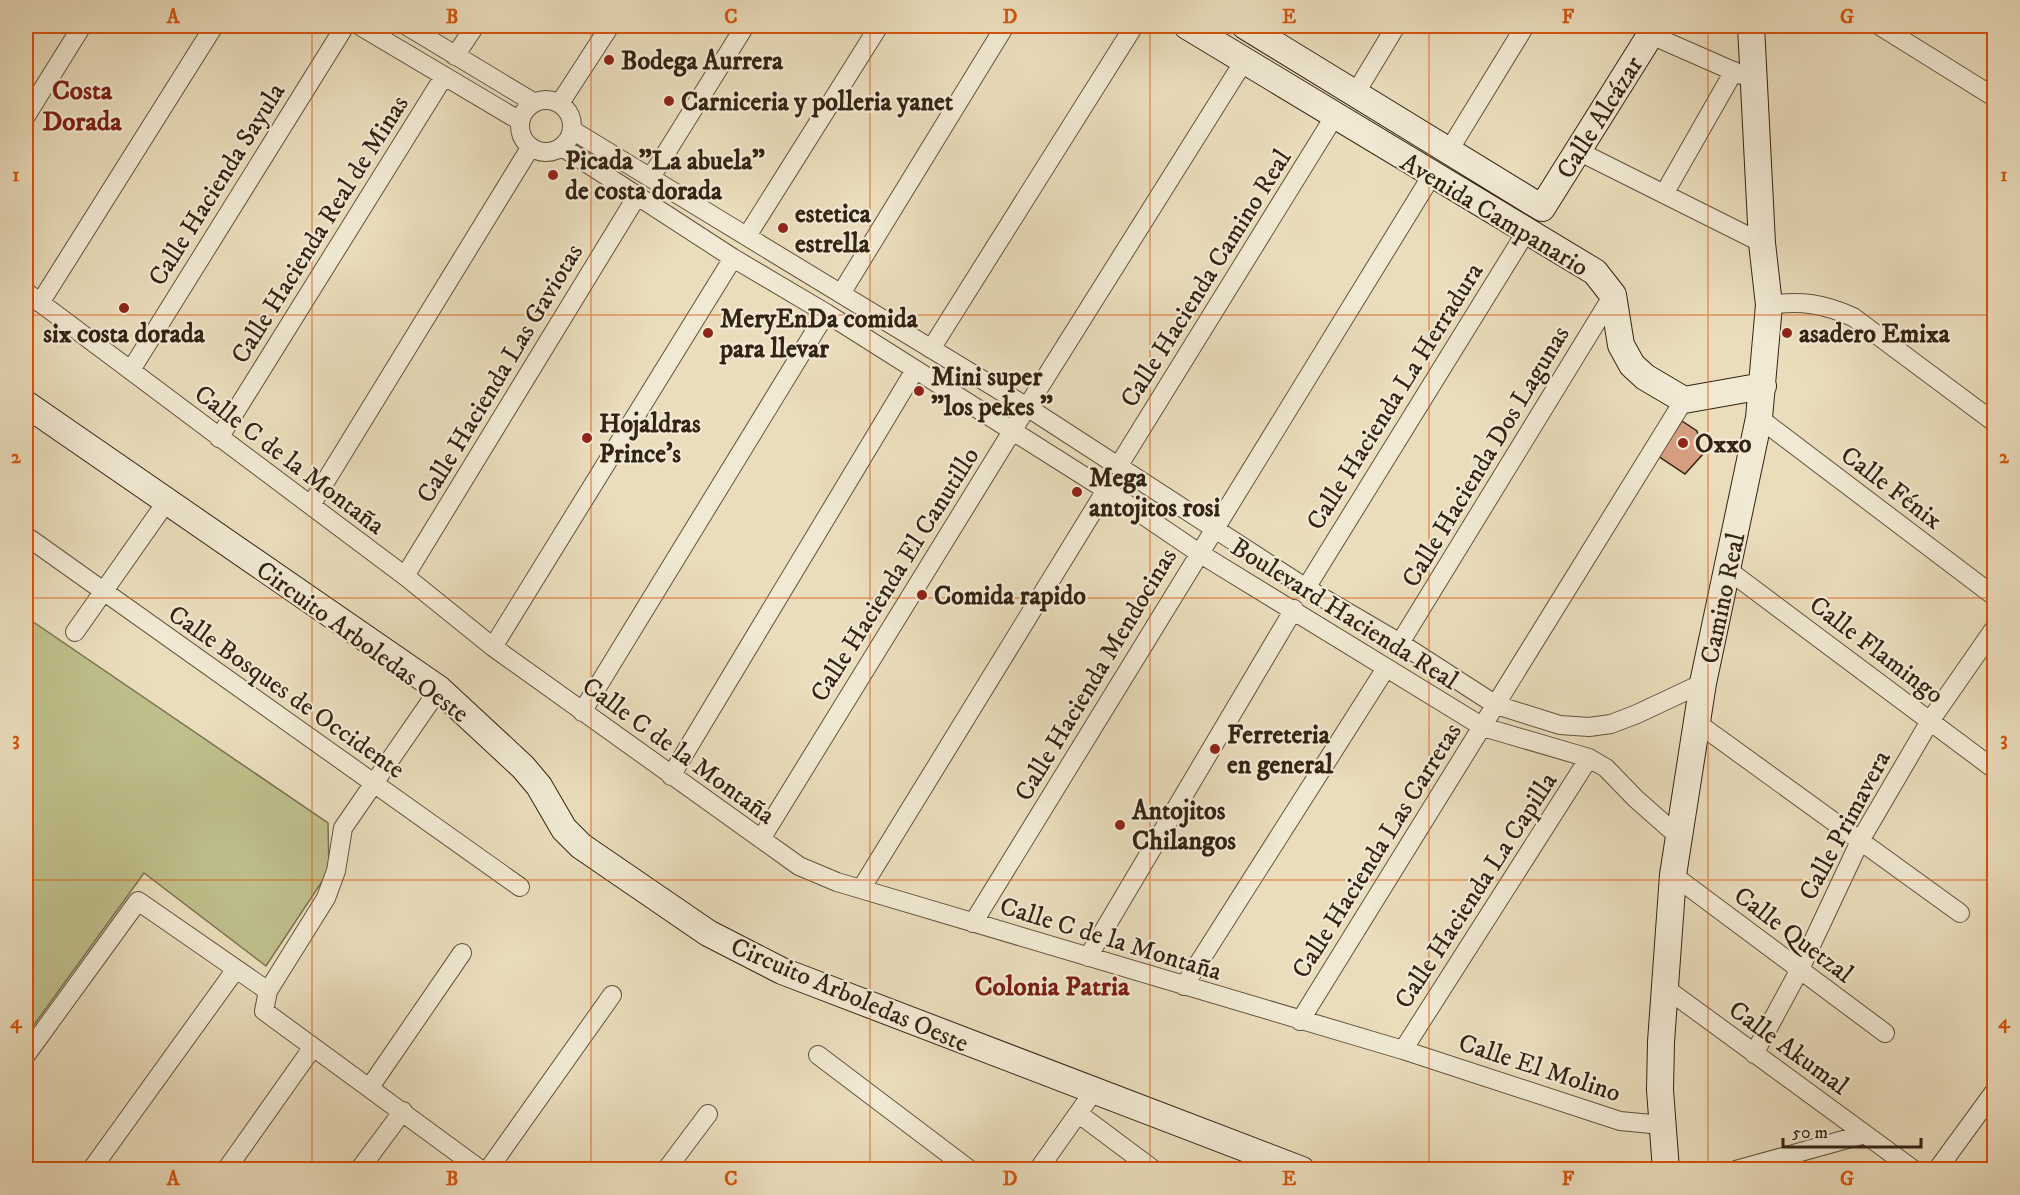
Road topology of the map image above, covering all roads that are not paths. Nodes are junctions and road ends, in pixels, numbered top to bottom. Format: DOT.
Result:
graph roads {
  1 [pos="82,26"];
  2 [pos="214,26"];
  3 [pos="345,26"];
  4 [pos="360,26"];
  5 [pos="406,26"];
  6 [pos="475,26"];
  7 [pos="609,26"];
  8 [pos="745,26"];
  9 [pos="879,26"];
  10 [pos="1005,26"];
  11 [pos="1134,26"];
  12 [pos="1187,26"];
  13 [pos="1396,26"];
  14 [pos="1525,26"];
  15 [pos="1751,26"];
  16 [pos="1880,26"];
  17 [pos="1257,29"];
  18 [pos="1653,30"];
  19 [pos="455,56"];
  20 [pos="1244,61"];
  21 [pos="1744,76"];
  22 [pos="442,78"];
  23 [pos="1355,94"];
  24 [pos="1995,97"];
  25 [pos="533,102"];
  26 [pos="560,103"];
  27 [pos="26,116"];
  28 [pos="1334,117"];
  29 [pos="520,122"];
  30 [pos="572,130"];
  31 [pos="562,147"];
  32 [pos="530,148"];
  33 [pos="1578,151"];
  34 [pos="1448,152"];
  35 [pos="1432,175"];
  36 [pos="651,177"];
  37 [pos="1664,194"];
  38 [pos="637,196"];
  39 [pos="1542,208"];
  40 [pos="1526,232"];
  41 [pos="747,236"];
  42 [pos="1762,243"];
  43 [pos="733,258"];
  44 [pos="842,292"];
  45 [pos="1613,295"];
  46 [pos="33,297"];
  47 [pos="1769,304"];
  48 [pos="826,313"];
  49 [pos="931,349"];
  50 [pos="131,370"];
  51 [pos="915,370"];
  52 [pos="1763,386"];
  53 [pos="1684,400"];
  54 [pos="26,404"];
  55 [pos="1027,407"];
  56 [pos="1759,418"];
  57 [pos="1995,422"];
  58 [pos="1012,431"];
  59 [pos="219,438"];
  60 [pos="1119,465"];
  61 [pos="1106,490"];
  62 [pos="167,501"];
  63 [pos="311,505"];
  64 [pos="1214,528"];
  65 [pos="26,536"];
  66 [pos="1199,553"];
  67 [pos="1728,570"];
  68 [pos="405,576"];
  69 [pos="1306,588"];
  70 [pos="104,591"];
  71 [pos="1995,596"];
  72 [pos="1294,609"];
  73 [pos="1995,629"];
  74 [pos="75,632"];
  75 [pos="1400,643"];
  76 [pos="493,647"];
  77 [pos="1386,668"];
  78 [pos="1703,683"];
  79 [pos="439,689"];
  80 [pos="1496,705"];
  81 [pos="582,712"];
  82 [pos="1930,721"];
  83 [pos="1696,722"];
  84 [pos="1483,727"];
  85 [pos="1589,758"];
  86 [pos="1995,769"];
  87 [pos="671,776"];
  88 [pos="373,783"];
  89 [pos="1678,836"];
  90 [pos="761,839"];
  91 [pos="1861,840"];
  92 [pos="1673,875"];
  93 [pos="520,887"];
  94 [pos="861,889"];
  95 [pos="1960,913"];
  96 [pos="973,923"];
  97 [pos="462,953"];
  98 [pos="1088,957"];
  99 [pos="236,969"];
  100 [pos="1800,969"];
  101 [pos="1184,986"];
  102 [pos="1664,987"];
  103 [pos="268,991"];
  104 [pos="612,994"];
  105 [pos="1300,1021"];
  106 [pos="1886,1033"];
  107 [pos="313,1047"];
  108 [pos="1403,1050"];
  109 [pos="26,1054"];
  110 [pos="1754,1054"];
  111 [pos="818,1055"];
  112 [pos="370,1087"];
  113 [pos="1094,1091"];
  114 [pos="1995,1092"];
  115 [pos="403,1112"];
  116 [pos="708,1114"];
  117 [pos="1079,1114"];
  118 [pos="1662,1125"];
  119 [pos="1865,1134"];
  120 [pos="91,1170"];
  121 [pos="226,1170"];
  122 [pos="359,1170"];
  123 [pos="481,1170"];
  124 [pos="488,1170"];
  125 [pos="666,1170"];
  126 [pos="970,1170"];
  127 [pos="1038,1170"];
  128 [pos="1154,1170"];
  129 [pos="1302,1170"];
  130 [pos="1666,1170"];
  131 [pos="1736,1170"];
  132 [pos="1914,1170"];
  133 [pos="1937,1170"];
  1 -- 27 [label="street"];
  2 -- 46 [label="street"];
  3 -- 50 [label="street, Calle Hacienda Sayula"];
  4 -- 22 [label="street"];
  5 -- 19 [label="street"];
  6 -- 19 [label="street"];
  7 -- 26 [label="street"];
  8 -- 36 [label="street"];
  9 -- 41 [label="street"];
  10 -- 44 [label="street"];
  11 -- 49 [label="street"];
  12 -- 20 [label="street, Avenida Campanario"];
  13 -- 23 [label="street"];
  14 -- 34 [label="street"];
  15 -- 21 [label="street, Camino Real"];
  16 -- 24 [label="street"];
  17 -- 23 [label="street, Avenida Campanario"];
  18 -- 21 [label="street"];
  18 -- 33 [label="street, Calle Alcázar"];
  19 -- 25 [label="street"];
  20 -- 28 [label="street, Avenida Campanario"];
  20 -- 55 [label="street, Calle Hacienda El Canutillo"];
  21 -- 37 [label="street"];
  21 -- 42 [label="street, Camino Real"];
  22 -- 29 [label="street"];
  22 -- 59 [label="street, Calle Hacienda Real de Minas"];
  23 -- 34 [label="street, Avenida Campanario"];
  25 -- 26 [label="street"];
  25 -- 29 [label="street"];
  26 -- 30 [label="street"];
  28 -- 35 [label="street, Avenida Campanario"];
  28 -- 60 [label="street, Calle Hacienda Camino Real"];
  29 -- 32 [label="street"];
  30 -- 31 [label="street"];
  30 -- 36 [label="street, Boulevard Hacienda Real"];
  31 -- 32 [label="street"];
  31 -- 38 [label="street, Boulevard Hacienda Real"];
  32 -- 63 [label="street"];
  33 -- 37 [label="street"];
  33 -- 39 [label="street, Calle Alcázar"];
  34 -- 39 [label="street, Avenida Campanario"];
  35 -- 40 [label="street, Avenida Campanario"];
  35 -- 64 [label="street, Calle Hacienda Mendocinas"];
  36 -- 41 [label="street, Boulevard Hacienda Real"];
  37 -- 42 [label="street"];
  38 -- 43 [label="street, Boulevard Hacienda Real"];
  38 -- 68 [label="street, Calle Hacienda Las Gaviotas"];
  40 -- 45 [label="street, Avenida Campanario"];
  40 -- 69 [label="street, Calle Hacienda La Herradura"];
  41 -- 44 [label="street, Boulevard Hacienda Real"];
  42 -- 47 [label="street, Camino Real"];
  43 -- 48 [label="street, Boulevard Hacienda Real"];
  43 -- 76 [label="street"];
  44 -- 49 [label="street, Boulevard Hacienda Real"];
  45 -- 53 [label="street, Avenida Campanario"];
  45 -- 75 [label="street, Calle Hacienda Dos Lagunas"];
  46 -- 50 [label="street, Calle C de la Montaña"];
  47 -- 52 [label="street, Camino Real"];
  47 -- 57 [label="street"];
  48 -- 51 [label="street, Boulevard Hacienda Real"];
  48 -- 81 [label="street"];
  49 -- 55 [label="street, Boulevard Hacienda Real"];
  50 -- 59 [label="street, Calle C de la Montaña"];
  51 -- 58 [label="street, Boulevard Hacienda Real"];
  51 -- 87 [label="street"];
  52 -- 53 [label="street"];
  52 -- 56 [label="street, Camino Real"];
  53 -- 80 [label="street, Calle Hacienda Las Carretas"];
  54 -- 62 [label="street, Circuito Arboledas Oeste"];
  55 -- 58 [label="street, Calle Hacienda El Canutillo"];
  55 -- 60 [label="street, Boulevard Hacienda Real"];
  56 -- 67 [label="street, Camino Real"];
  56 -- 71 [label="street, Calle Fénix"];
  58 -- 61 [label="street, Boulevard Hacienda Real"];
  58 -- 90 [label="street, Calle Hacienda El Canutillo"];
  59 -- 63 [label="street, Calle C de la Montaña"];
  60 -- 64 [label="street, Boulevard Hacienda Real"];
  61 -- 66 [label="street, Boulevard Hacienda Real"];
  61 -- 94 [label="street"];
  62 -- 70 [label="street"];
  62 -- 79 [label="street, Circuito Arboledas Oeste"];
  63 -- 68 [label="street, Calle C de la Montaña"];
  64 -- 66 [label="street, Calle Hacienda Mendocinas"];
  64 -- 69 [label="street, Boulevard Hacienda Real"];
  65 -- 70 [label="street, Calle Bosques de Occidente"];
  66 -- 72 [label="street, Boulevard Hacienda Real"];
  66 -- 96 [label="street, Calle Hacienda Mendocinas"];
  67 -- 78 [label="street, Camino Real"];
  67 -- 82 [label="street, Calle Flamingo"];
  68 -- 76 [label="street, Calle C de la Montaña"];
  69 -- 75 [label="street, Boulevard Hacienda Real"];
  70 -- 74 [label="street"];
  70 -- 88 [label="street, Calle Bosques de Occidente"];
  72 -- 77 [label="street, Boulevard Hacienda Real"];
  72 -- 98 [label="street"];
  73 -- 82 [label="street, Calle Primavera"];
  75 -- 80 [label="street, Boulevard Hacienda Real"];
  76 -- 81 [label="street, Calle C de la Montaña"];
  77 -- 84 [label="street, Boulevard Hacienda Real"];
  77 -- 101 [label="street"];
  78 -- 80 [label="street, Boulevard Hacienda Real"];
  78 -- 83 [label="street, Camino Real"];
  79 -- 88 [label="street"];
  79 -- 113 [label="street, Circuito Arboledas Oeste"];
  80 -- 84 [label="street, Calle Hacienda Las Carretas"];
  81 -- 87 [label="street, Calle C de la Montaña"];
  82 -- 86 [label="street, Calle Flamingo"];
  82 -- 91 [label="street, Calle Primavera"];
  83 -- 89 [label="street, Camino Real"];
  83 -- 91 [label="street"];
  84 -- 85 [label="street, Boulevard Hacienda Real"];
  84 -- 105 [label="street, Calle Hacienda Las Carretas"];
  85 -- 89 [label="street, Boulevard Hacienda Real"];
  85 -- 108 [label="street, Calle Hacienda La Capilla"];
  87 -- 90 [label="street, Calle C de la Montaña"];
  88 -- 93 [label="street, Calle Bosques de Occidente"];
  88 -- 103 [label="street"];
  89 -- 92 [label="street, Camino Real"];
  90 -- 94 [label="street, Calle C de la Montaña"];
  91 -- 95 [label="street"];
  91 -- 100 [label="street, Calle Primavera"];
  92 -- 100 [label="street, Calle Quetzal"];
  92 -- 102 [label="street, Camino Real"];
  94 -- 96 [label="street, Calle C de la Montaña"];
  96 -- 98 [label="street, Calle C de la Montaña"];
  97 -- 112 [label="street"];
  98 -- 101 [label="street, Calle C de la Montaña"];
  99 -- 103 [label="street"];
  99 -- 109 [label="street"];
  99 -- 120 [label="street"];
  100 -- 106 [label="street, Calle Quetzal"];
  100 -- 110 [label="street, Calle Primavera"];
  101 -- 105 [label="street, Calle C de la Montaña"];
  102 -- 110 [label="street, Calle Akumal"];
  102 -- 118 [label="street, Camino Real"];
  103 -- 107 [label="street"];
  104 -- 124 [label="street"];
  105 -- 108 [label="street, Calle C de la Montaña"];
  107 -- 112 [label="street"];
  107 -- 121 [label="street"];
  108 -- 118 [label="street, Calle El Molino"];
  110 -- 119 [label="street, Calle Akumal"];
  111 -- 126 [label="street"];
  112 -- 115 [label="street"];
  113 -- 117 [label="street"];
  113 -- 129 [label="street, Circuito Arboledas Oeste"];
  114 -- 133 [label="street"];
  115 -- 122 [label="street"];
  115 -- 123 [label="street"];
  116 -- 125 [label="street"];
  117 -- 127 [label="street"];
  117 -- 128 [label="street"];
  118 -- 130 [label="street, Camino Real"];
  119 -- 131 [label="street"];
  119 -- 132 [label="street, Calle Akumal"];
}
